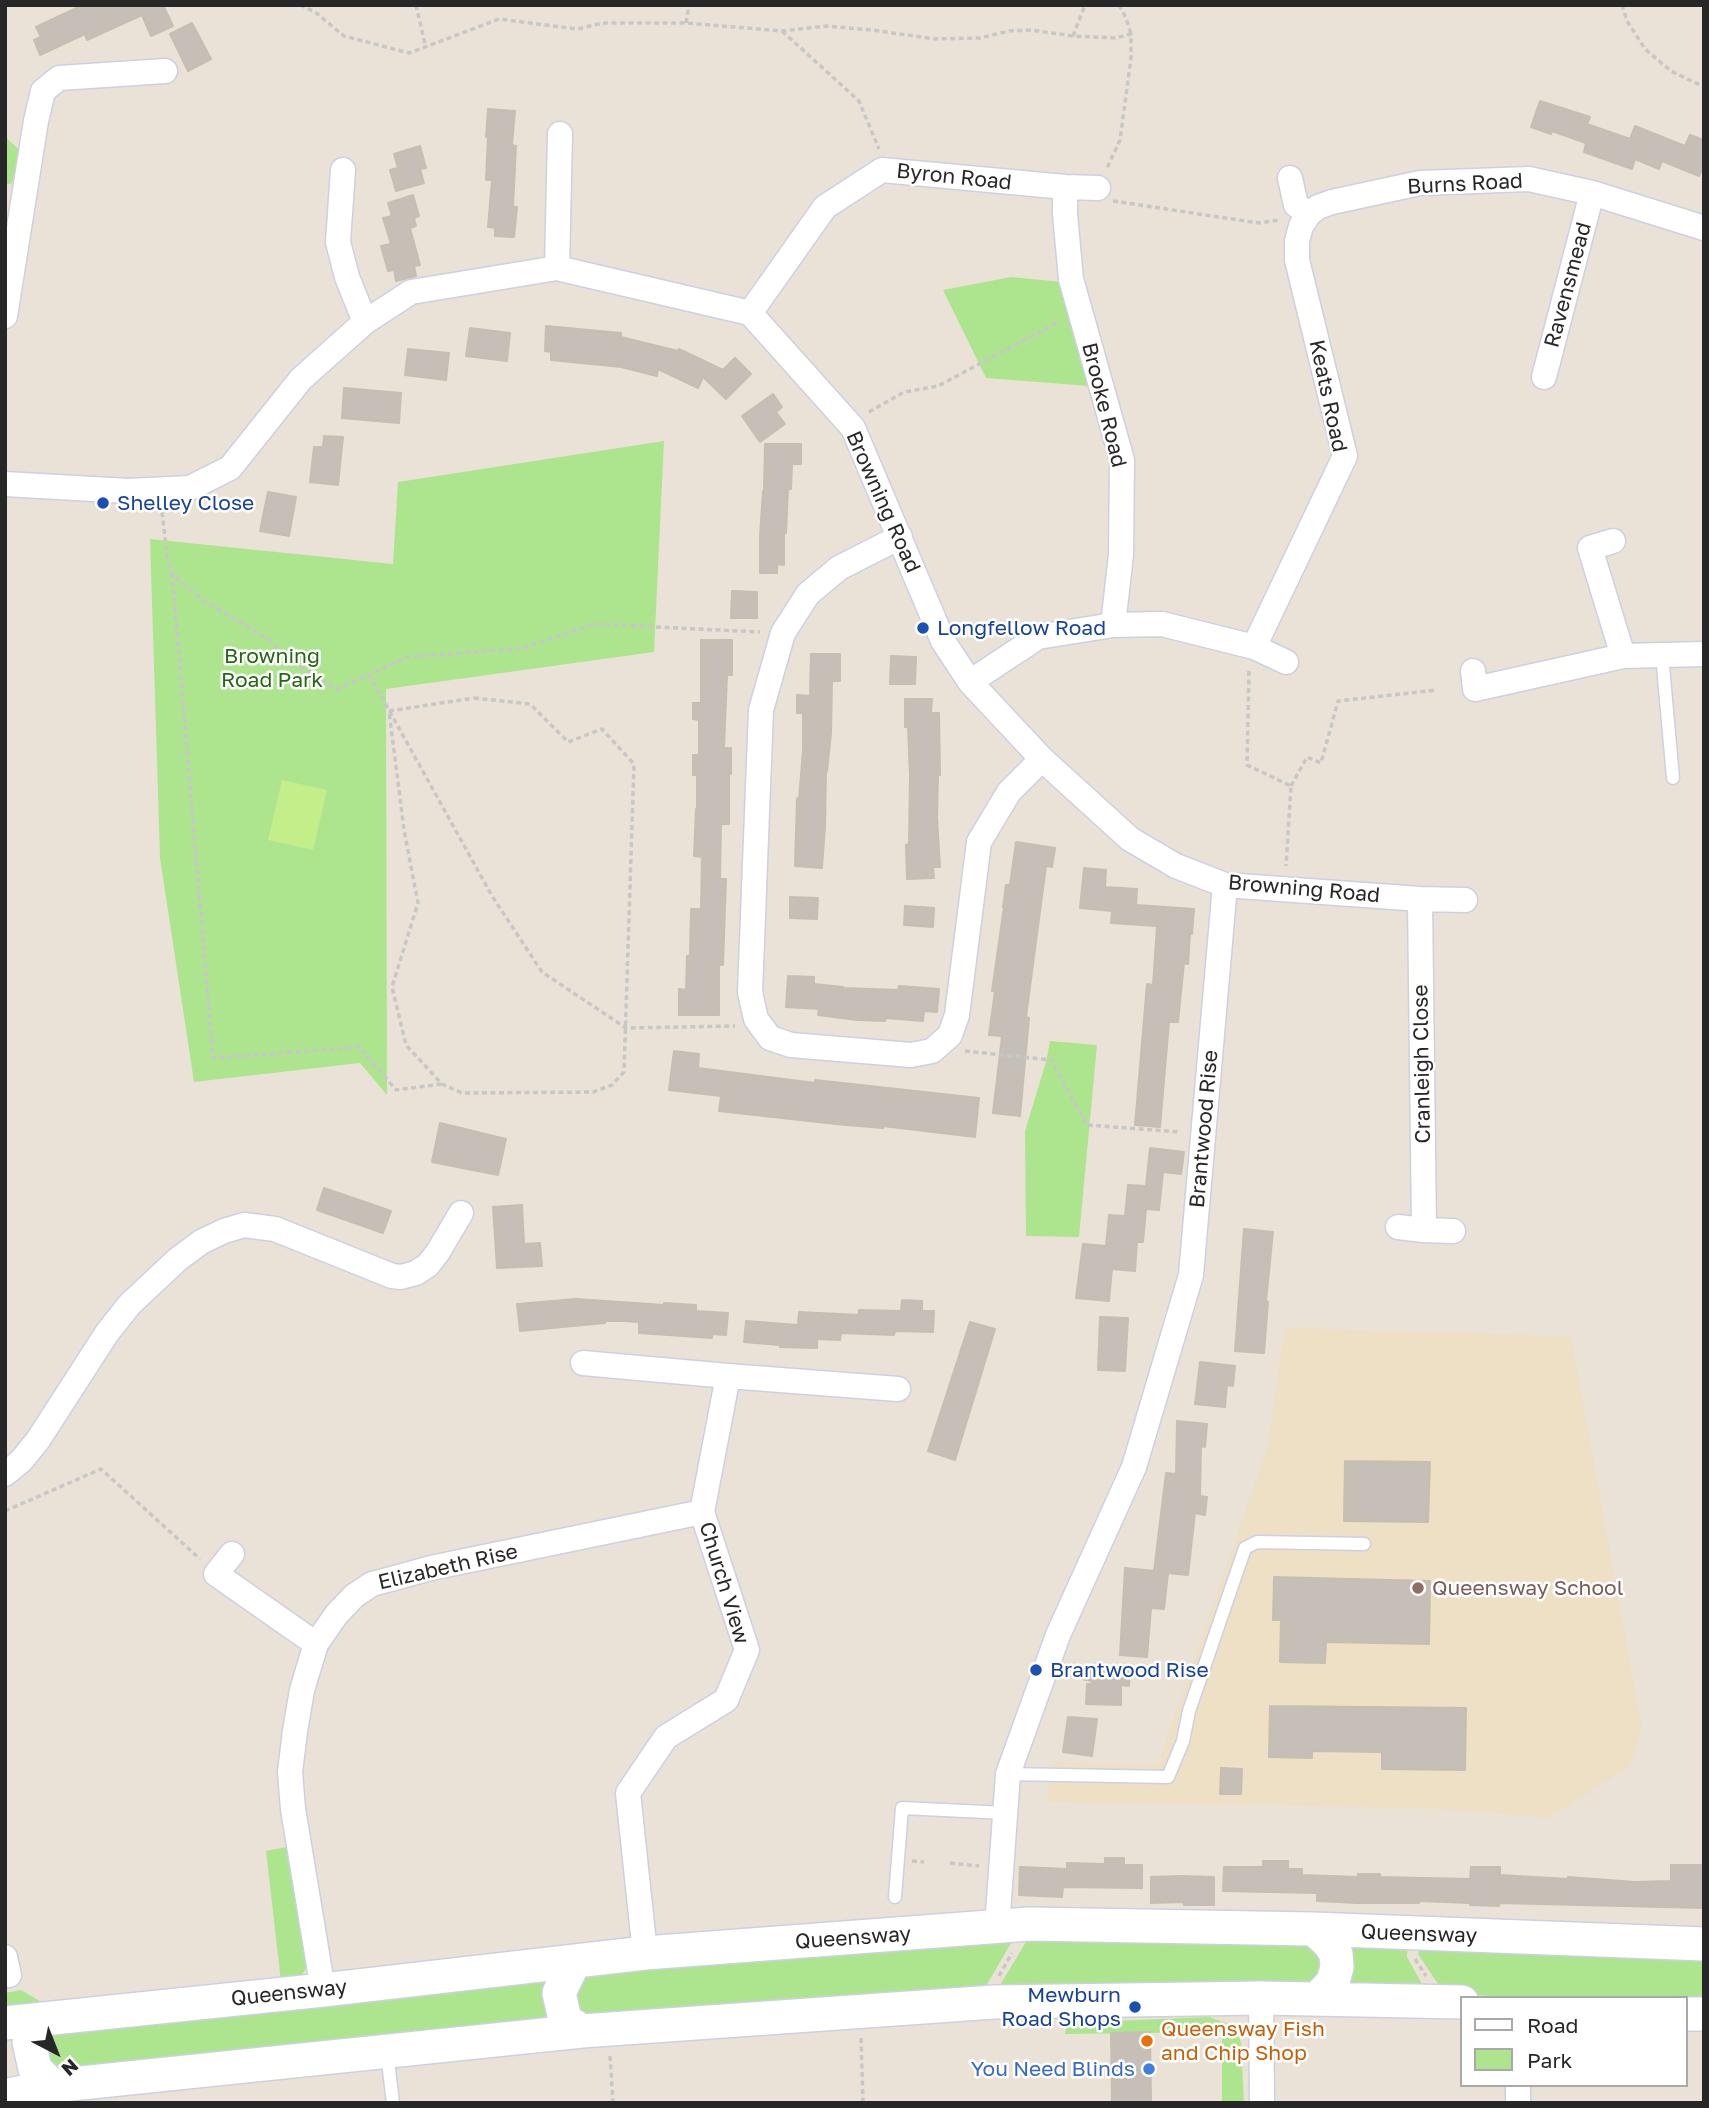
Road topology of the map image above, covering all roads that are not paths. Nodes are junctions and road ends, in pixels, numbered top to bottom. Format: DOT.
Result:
graph roads {
  1 [pos="165,71"];
  2 [pos="560,134"];
  3 [pos="343,170"];
  4 [pos="1290,178"];
  5 [pos="1065,187"];
  6 [pos="1098,188"];
  7 [pos="1592,193"];
  8 [pos="1305,220"];
  9 [pos="1704,228"];
  10 [pos="557,268"];
  11 [pos="750,313"];
  12 [pos="5,316"];
  13 [pos="365,322"];
  14 [pos="1544,377"];
  15 [pos="5,484"];
  16 [pos="900,537"];
  17 [pos="1613,541"];
  18 [pos="1113,625"];
  19 [pos="1252,647"];
  20 [pos="1704,654"];
  21 [pos="1662,655"];
  22 [pos="1623,656"];
  23 [pos="1286,662"];
  24 [pos="1473,671"];
  25 [pos="970,682"];
  26 [pos="1042,759"];
  27 [pos="1673,778"];
  28 [pos="1225,885"];
  29 [pos="1420,899"];
  30 [pos="1465,900"];
  31 [pos="461,1213"];
  32 [pos="1398,1227"];
  33 [pos="1424,1230"];
  34 [pos="1452,1231"];
  35 [pos="583,1363"];
  36 [pos="728,1376"];
  37 [pos="898,1389"];
  38 [pos="5,1474"];
  39 [pos="702,1512"];
  40 [pos="1364,1544"];
  41 [pos="232,1554"];
  42 [pos="316,1644"];
  43 [pos="1008,1774"];
  44 [pos="1006,1813"];
  45 [pos="895,1898"];
  46 [pos="1013,1925"];
  47 [pos="1314,1929"];
  48 [pos="1704,1944"];
  49 [pos="645,1953"];
  50 [pos="574,1962"];
  51 [pos="323,1990"];
  52 [pos="1261,1997"];
  53 [pos="1318,1998"];
  54 [pos="1450,2002"];
  55 [pos="41,2020"];
  56 [pos="5,2022"];
  57 [pos="596,2031"];
  58 [pos="387,2052"];
  59 [pos="52,2086"];
  60 [pos="5,2096"];
  61 [pos="393,2103"];
  62 [pos="1262,2103"];
  1 -- 12 [label="street"];
  2 -- 10 [label="street"];
  3 -- 13 [label="street"];
  4 -- 8 [label="street"];
  5 -- 6 [label="street, Byron Road"];
  5 -- 11 [label="street, Byron Road"];
  5 -- 18 [label="street, Brooke Road"];
  7 -- 8 [label="street, Burns Road"];
  7 -- 9 [label="street, Burns Road"];
  7 -- 14 [label="street, Ravensmead"];
  8 -- 19 [label="street, Keats Road"];
  10 -- 11 [label="street"];
  10 -- 13 [label="street"];
  11 -- 16 [label="street, Browning Road"];
  13 -- 15 [label="street"];
  16 -- 25 [label="street, Browning Road"];
  16 -- 26 [label="street"];
  17 -- 22 [label="street"];
  18 -- 19 [label="street"];
  18 -- 25 [label="street"];
  19 -- 23 [label="street"];
  20 -- 21 [label="street"];
  21 -- 22 [label="street"];
  21 -- 27 [label="lane"];
  22 -- 24 [label="street"];
  25 -- 26 [label="street, Browning Road"];
  26 -- 28 [label="street, Browning Road"];
  28 -- 29 [label="street, Browning Road"];
  28 -- 43 [label="street, Brantwood Rise"];
  29 -- 30 [label="street, Browning Road"];
  29 -- 33 [label="street, Cranleigh Close"];
  31 -- 38 [label="street"];
  32 -- 33 [label="street"];
  33 -- 34 [label="street"];
  35 -- 36 [label="street"];
  36 -- 37 [label="street"];
  36 -- 39 [label="street, Church View"];
  39 -- 42 [label="street, Elizabeth Rise"];
  39 -- 49 [label="street, Church View"];
  40 -- 43 [label="lane"];
  41 -- 42 [label="street"];
  42 -- 51 [label="street, Elizabeth Rise"];
  43 -- 44 [label="street, Brantwood Rise"];
  44 -- 45 [label="lane"];
  44 -- 46 [label="street, Brantwood Rise"];
  46 -- 47 [label="street, Queensway"];
  46 -- 49 [label="street, Queensway"];
  47 -- 48 [label="street, Queensway"];
  47 -- 53 [label="street"];
  49 -- 50 [label="street, Queensway"];
  50 -- 51 [label="street, Queensway"];
  50 -- 57 [label="street"];
  51 -- 55 [label="street, Queensway"];
  52 -- 53 [label="street"];
  52 -- 57 [label="street"];
  52 -- 62 [label="street"];
  53 -- 54 [label="street"];
  55 -- 56 [label="street, Queensway"];
  55 -- 59 [label="street"];
  57 -- 58 [label="street"];
  58 -- 59 [label="street"];
  58 -- 61 [label="lane"];
  59 -- 60 [label="street"];
}
